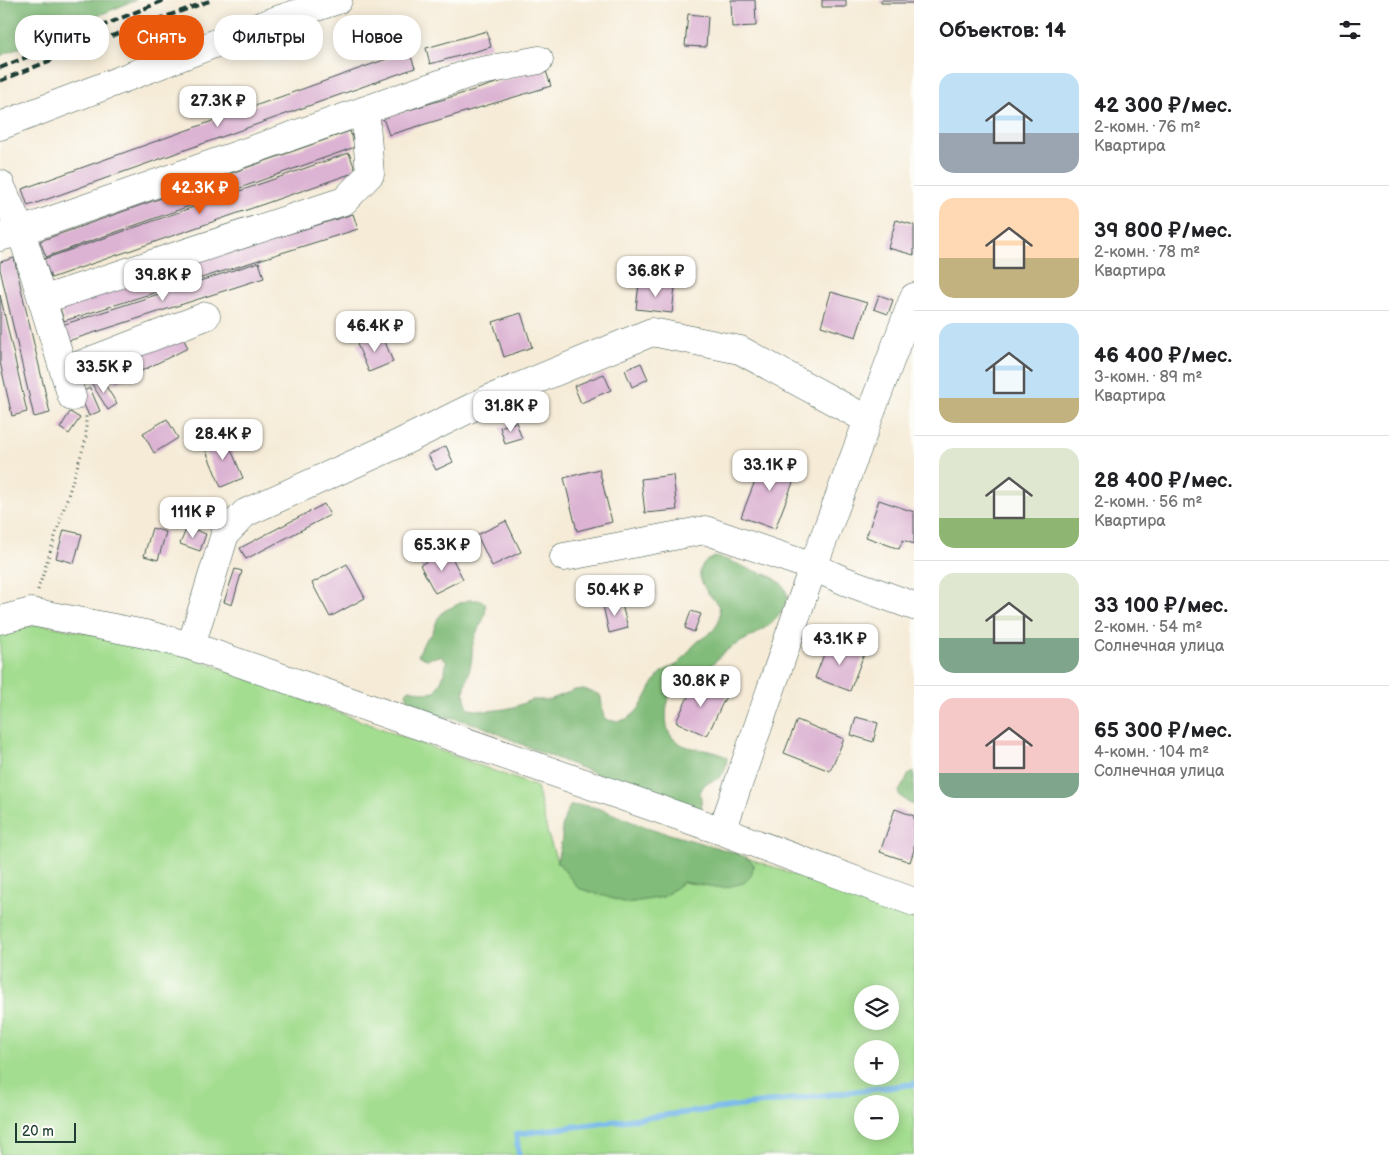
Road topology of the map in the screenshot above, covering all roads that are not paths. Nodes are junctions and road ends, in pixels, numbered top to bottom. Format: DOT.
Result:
graph roads {
  1 [pos="338,0"];
  2 [pos="539,60"];
  3 [pos="365,110"];
  4 [pos="0,126"];
  5 [pos="0,184"];
  6 [pos="11,234"];
  7 [pos="42,300"];
  8 [pos="911,313"];
  9 [pos="206,316"];
  10 [pos="64,371"];
  11 [pos="72,397"];
  12 [pos="868,420"];
  13 [pos="564,557"];
  14 [pos="813,567"];
  15 [pos="914,606"];
  16 [pos="0,620"];
  17 [pos="192,646"];
  18 [pos="722,831"];
  19 [pos="914,902"];
  1 -- 4 [label="street"];
  2 -- 3 [label="street"];
  3 -- 6 [label="street"];
  3 -- 7 [label="street"];
  5 -- 6 [label="street"];
  6 -- 7 [label="street"];
  7 -- 10 [label="street"];
  8 -- 12 [label="street"];
  9 -- 10 [label="street"];
  10 -- 11 [label="street"];
  12 -- 14 [label="street"];
  12 -- 17 [label="street"];
  13 -- 14 [label="street"];
  14 -- 15 [label="street"];
  14 -- 18 [label="street"];
  16 -- 17 [label="street"];
  17 -- 18 [label="street"];
  18 -- 19 [label="street"];
}
